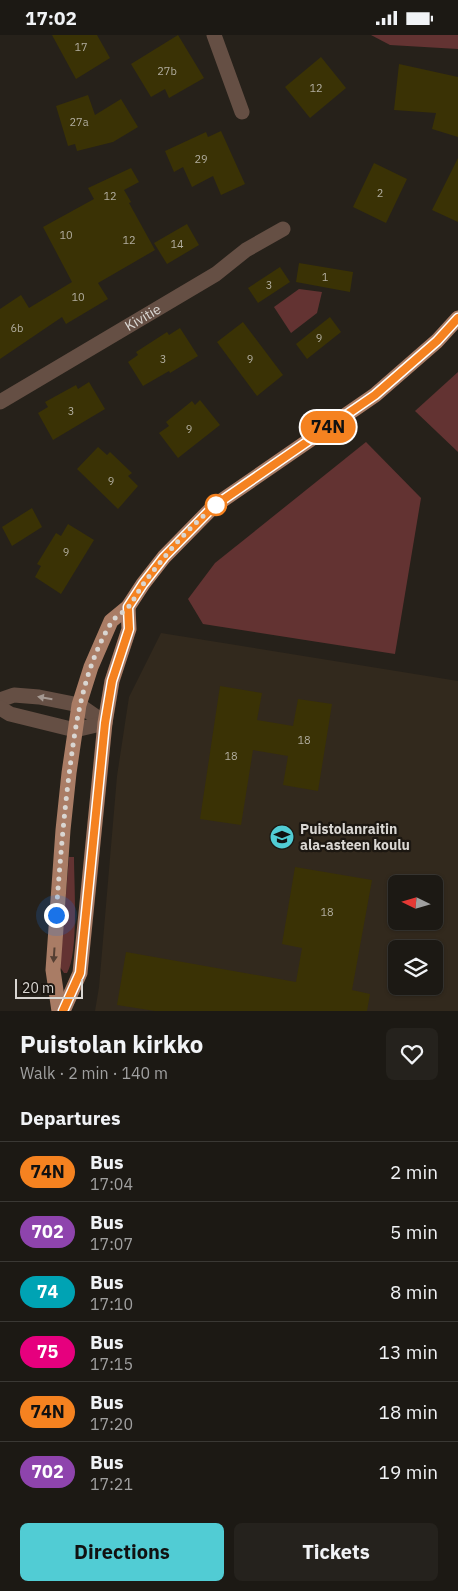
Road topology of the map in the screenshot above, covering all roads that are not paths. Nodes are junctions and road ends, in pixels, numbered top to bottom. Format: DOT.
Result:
graph roads {
  1 [pos="214,35"];
  2 [pos="242,112"];
  3 [pos="283,229"];
  4 [pos="458,318"];
  5 [pos="0,402"];
  6 [pos="128,607"];
  7 [pos="0,700"];
  8 [pos="79,705"];
  9 [pos="0,708"];
  10 [pos="105,723"];
  11 [pos="75,730"];
  12 [pos="59,1011"];
  13 [pos="62,1011"];
  1 -- 2 [label="street"];
  3 -- 5 [label="street, Kivitie"];
  4 -- 6 [label="main road"];
  6 -- 8 [label="main road"];
  6 -- 10 [label="main road"];
  8 -- 7 [label="street, one-way"];
  8 -- 10 [label="street"];
  8 -- 11 [label="main road"];
  9 -- 11 [label="street"];
  10 -- 11 [label="street"];
  10 -- 13 [label="main road"];
  11 -- 12 [label="main road, one-way"];
}
